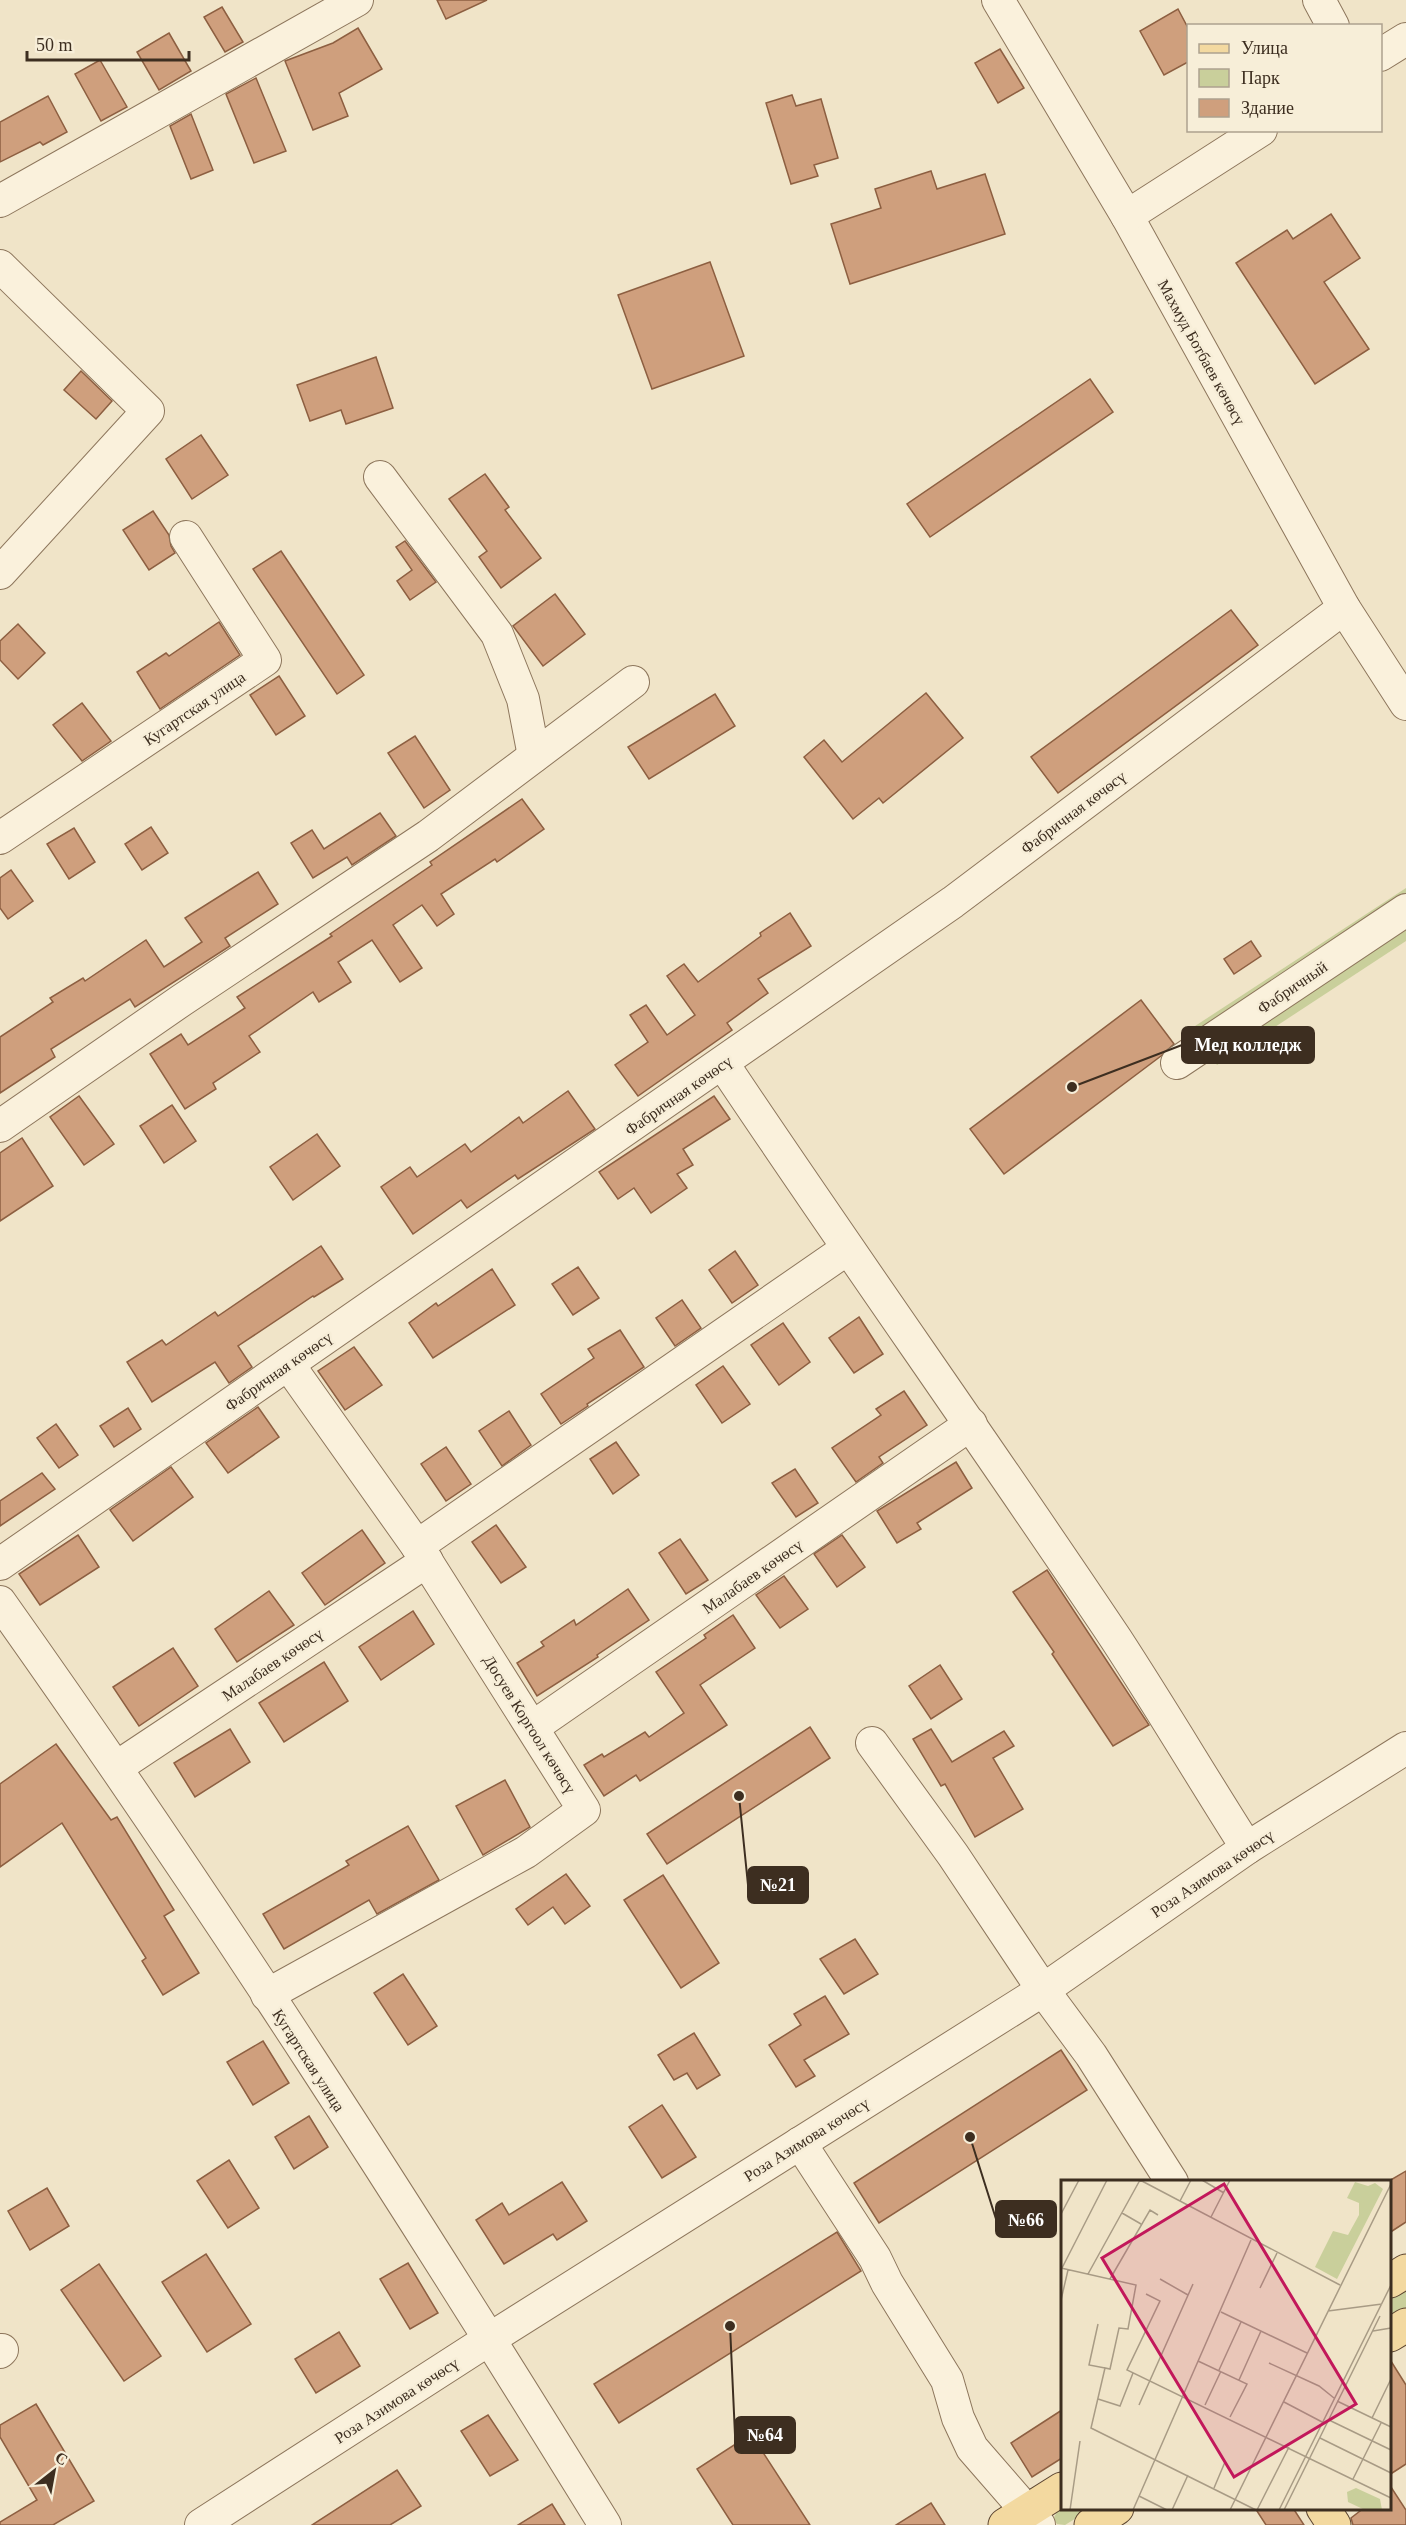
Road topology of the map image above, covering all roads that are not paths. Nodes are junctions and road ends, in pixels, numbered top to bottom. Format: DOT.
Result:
graph roads {
  1 [pos="357,0"];
  2 [pos="998,0"];
  3 [pos="1319,0"];
  4 [pos="1332,24"];
  5 [pos="1406,39"];
  6 [pos="1382,54"];
  7 [pos="1258,132"];
  8 [pos="0,201"];
  9 [pos="1127,216"];
  10 [pos="0,266"];
  11 [pos="380,477"];
  12 [pos="186,537"];
  13 [pos="0,573"];
  14 [pos="1344,608"];
  15 [pos="633,682"];
  16 [pos="1406,704"];
  17 [pos="534,756"];
  18 [pos="0,838"];
  19 [pos="1406,910"];
  20 [pos="1177,1063"];
  21 [pos="723,1064"];
  22 [pos="0,1126"];
  23 [pos="847,1249"];
  24 [pos="288,1364"];
  25 [pos="971,1424"];
  26 [pos="422,1554"];
  27 [pos="0,1564"];
  28 [pos="0,1602"];
  29 [pos="533,1727"];
  30 [pos="872,1743"];
  31 [pos="1406,1748"];
  32 [pos="117,1767"];
  33 [pos="1247,1848"];
  34 [pos="1043,1990"];
  35 [pos="267,1995"];
  36 [pos="800,2143"];
  37 [pos="1171,2180"];
  38 [pos="1406,2271"];
  39 [pos="1391,2280"];
  40 [pos="1406,2325"];
  41 [pos="1391,2334"];
  42 [pos="488,2340"];
  43 [pos="1061,2489"];
  44 [pos="1324,2510"];
  45 [pos="1024,2520"];
  46 [pos="201,2525"];
  47 [pos="605,2525"];
  48 [pos="1334,2525"];
  1 -- 8 [label="street"];
  2 -- 9 [label="street, Махмуд Ботбаев көчөсү"];
  3 -- 4 [label="street"];
  5 -- 6 [label="street"];
  7 -- 9 [label="street"];
  9 -- 14 [label="street, Махмуд Ботбаев көчөсү"];
  10 -- 13 [label="street"];
  11 -- 17 [label="street"];
  12 -- 18 [label="street, Кугартская улица"];
  14 -- 16 [label="street, Махмуд Ботбаев көчөсү"];
  14 -- 21 [label="street, Фабричная көчөсү"];
  15 -- 17 [label="street"];
  17 -- 22 [label="street"];
  19 -- 20 [label="street, Фабричный"];
  21 -- 23 [label="street"];
  21 -- 24 [label="street, Фабричная көчөсү"];
  23 -- 25 [label="street"];
  23 -- 26 [label="street, Малабаев көчөсү"];
  24 -- 26 [label="street, Досуев Коргоол көчөсү"];
  24 -- 27 [label="street, Фабричная көчөсү"];
  25 -- 29 [label="street, Малабаев көчөсү"];
  25 -- 33 [label="street"];
  26 -- 29 [label="street, Досуев Коргоол көчөсү"];
  26 -- 32 [label="street, Малабаев көчөсү"];
  28 -- 32 [label="street, Кугартская улица"];
  29 -- 35 [label="street, Досуев Коргоол көчөсү"];
  30 -- 34 [label="street"];
  31 -- 33 [label="street, Роза Азимова көчөсү"];
  32 -- 35 [label="street, Кугартская улица"];
  33 -- 34 [label="street, Роза Азимова көчөсү"];
  34 -- 36 [label="street, Роза Азимова көчөсү"];
  34 -- 37 [label="street"];
  35 -- 42 [label="street, Кугартская улица"];
  36 -- 42 [label="street, Роза Азимова көчөсү"];
  36 -- 45 [label="street"];
  38 -- 39 [label="main road"];
  40 -- 41 [label="main road"];
  42 -- 46 [label="street, Роза Азимова көчөсү"];
  42 -- 47 [label="street, Кугартская улица"];
  43 -- 45 [label="main road"];
  44 -- 48 [label="main road"];
}
